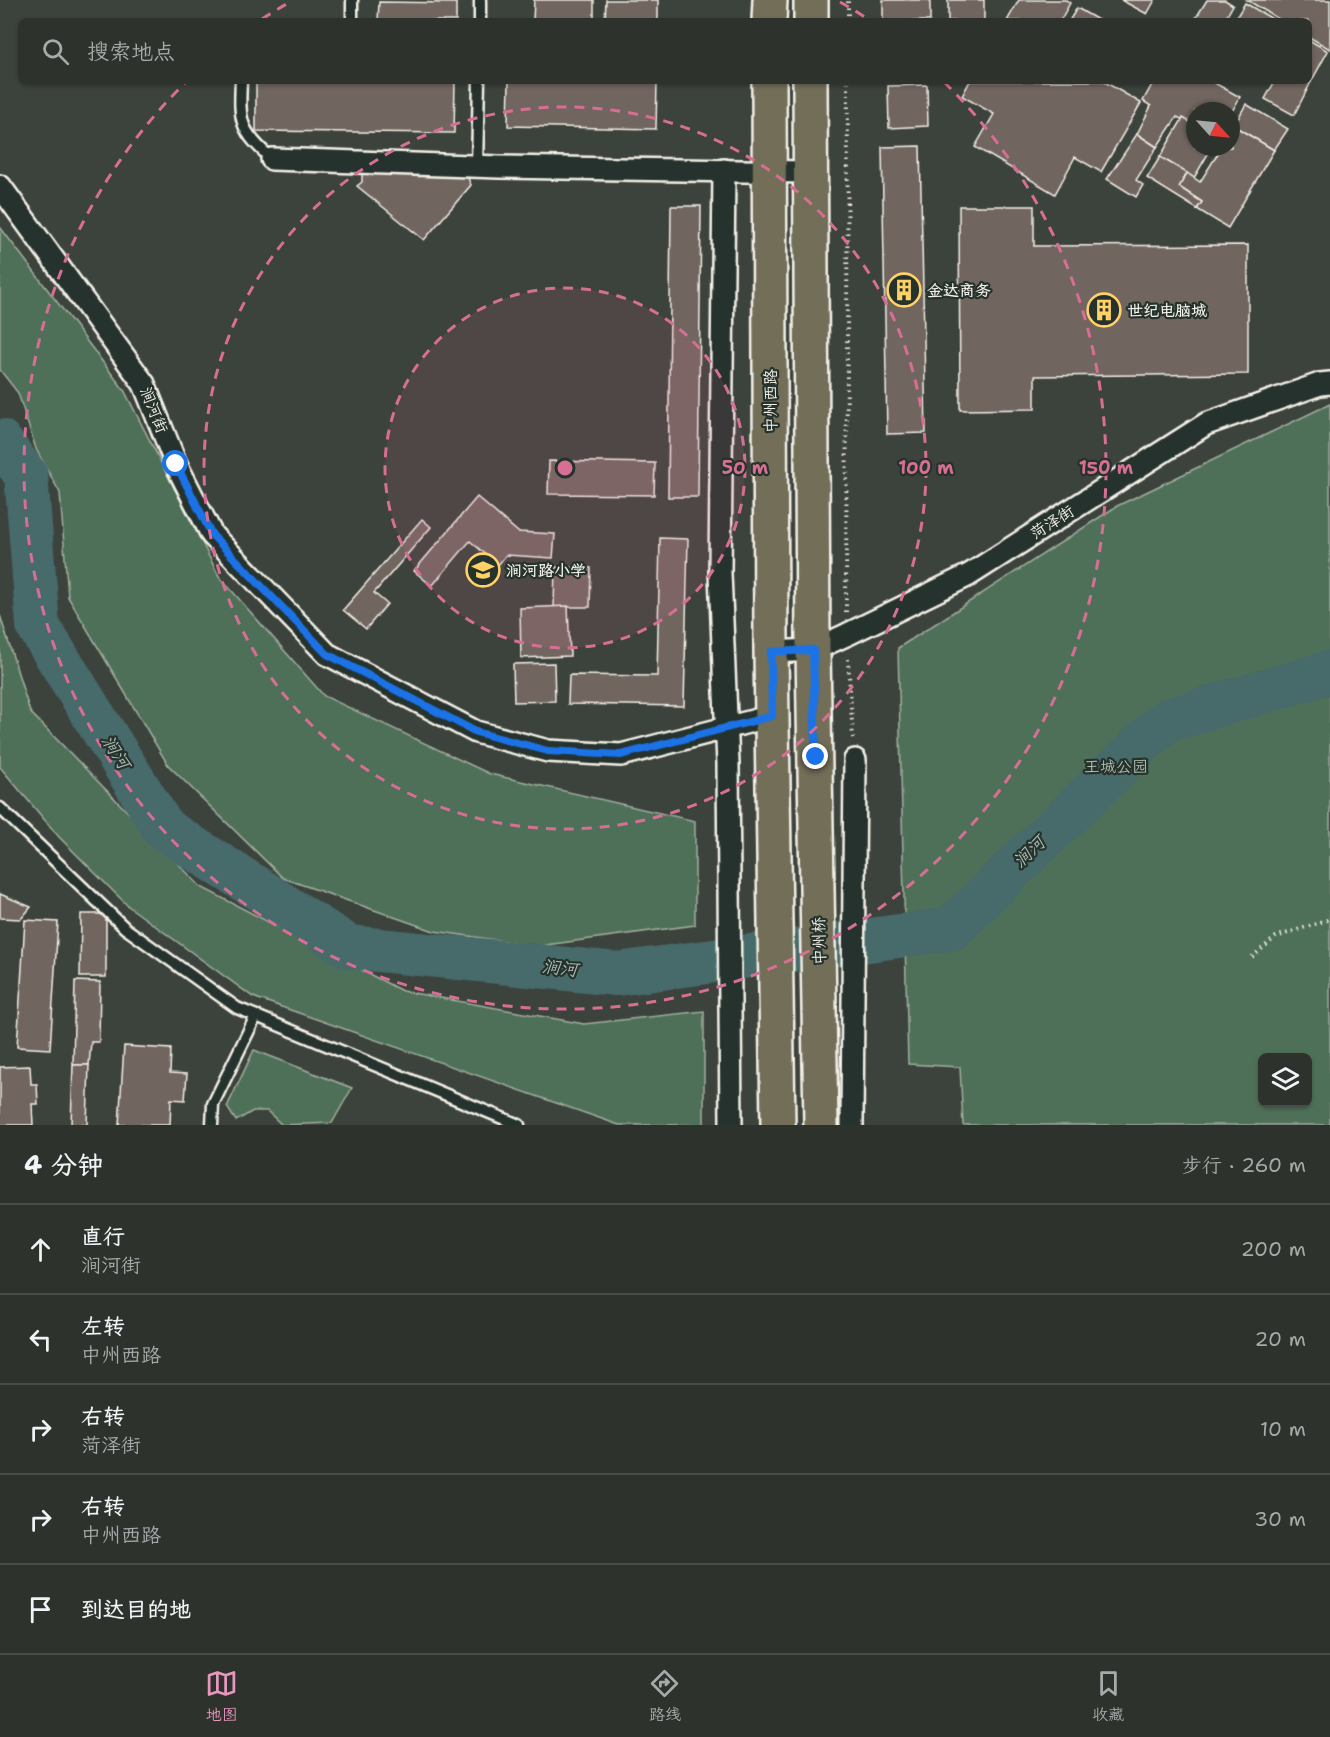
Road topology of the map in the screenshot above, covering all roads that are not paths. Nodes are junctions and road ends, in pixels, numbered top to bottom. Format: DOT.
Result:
graph roads {
  1 [pos="352,0"];
  2 [pos="480,0"];
  3 [pos="770,0"];
  4 [pos="811,0"];
  5 [pos="352,18"];
  6 [pos="480,18"];
  7 [pos="769,18"];
  8 [pos="811,18"];
  9 [pos="241,84"];
  10 [pos="479,84"];
  11 [pos="769,84"];
  12 [pos="810,84"];
  13 [pos="272,159"];
  14 [pos="477,166"];
  15 [pos="724,170"];
  16 [pos="768,171"];
  17 [pos="809,172"];
  18 [pos="0,186"];
  19 [pos="1330,383"];
  20 [pos="813,650"];
  21 [pos="771,652"];
  22 [pos="772,716"];
  23 [pos="726,727"];
  24 [pos="855,760"];
  25 [pos="0,808"];
  26 [pos="256,1016"];
  27 [pos="212,1125"];
  28 [pos="519,1125"];
  29 [pos="731,1125"];
  30 [pos="778,1125"];
  31 [pos="821,1125"];
  32 [pos="852,1125"];
  1 -- 5 [label="lane"];
  2 -- 6 [label="lane"];
  3 -- 7 [label="main road"];
  4 -- 8 [label="main road"];
  9 -- 13 [label="lane"];
  10 -- 14 [label="lane"];
  11 -- 16 [label="main road, 中州西路"];
  12 -- 17 [label="main road"];
  13 -- 14 [label="street"];
  14 -- 15 [label="street"];
  15 -- 16 [label="street"];
  15 -- 23 [label="street"];
  16 -- 17 [label="street"];
  16 -- 21 [label="main road, 中州西路"];
  17 -- 20 [label="main road"];
  18 -- 23 [label="street, 涧河街"];
  19 -- 20 [label="street, 菏泽街"];
  20 -- 21 [label="street, 菏泽街"];
  20 -- 31 [label="main road, 中州桥"];
  21 -- 22 [label="main road, 中州西路"];
  22 -- 23 [label="street, 涧河街"];
  22 -- 30 [label="main road, 中州西路"];
  23 -- 29 [label="street"];
  24 -- 32 [label="street"];
  25 -- 26 [label="lane"];
  26 -- 27 [label="lane"];
  26 -- 28 [label="lane"];
}
